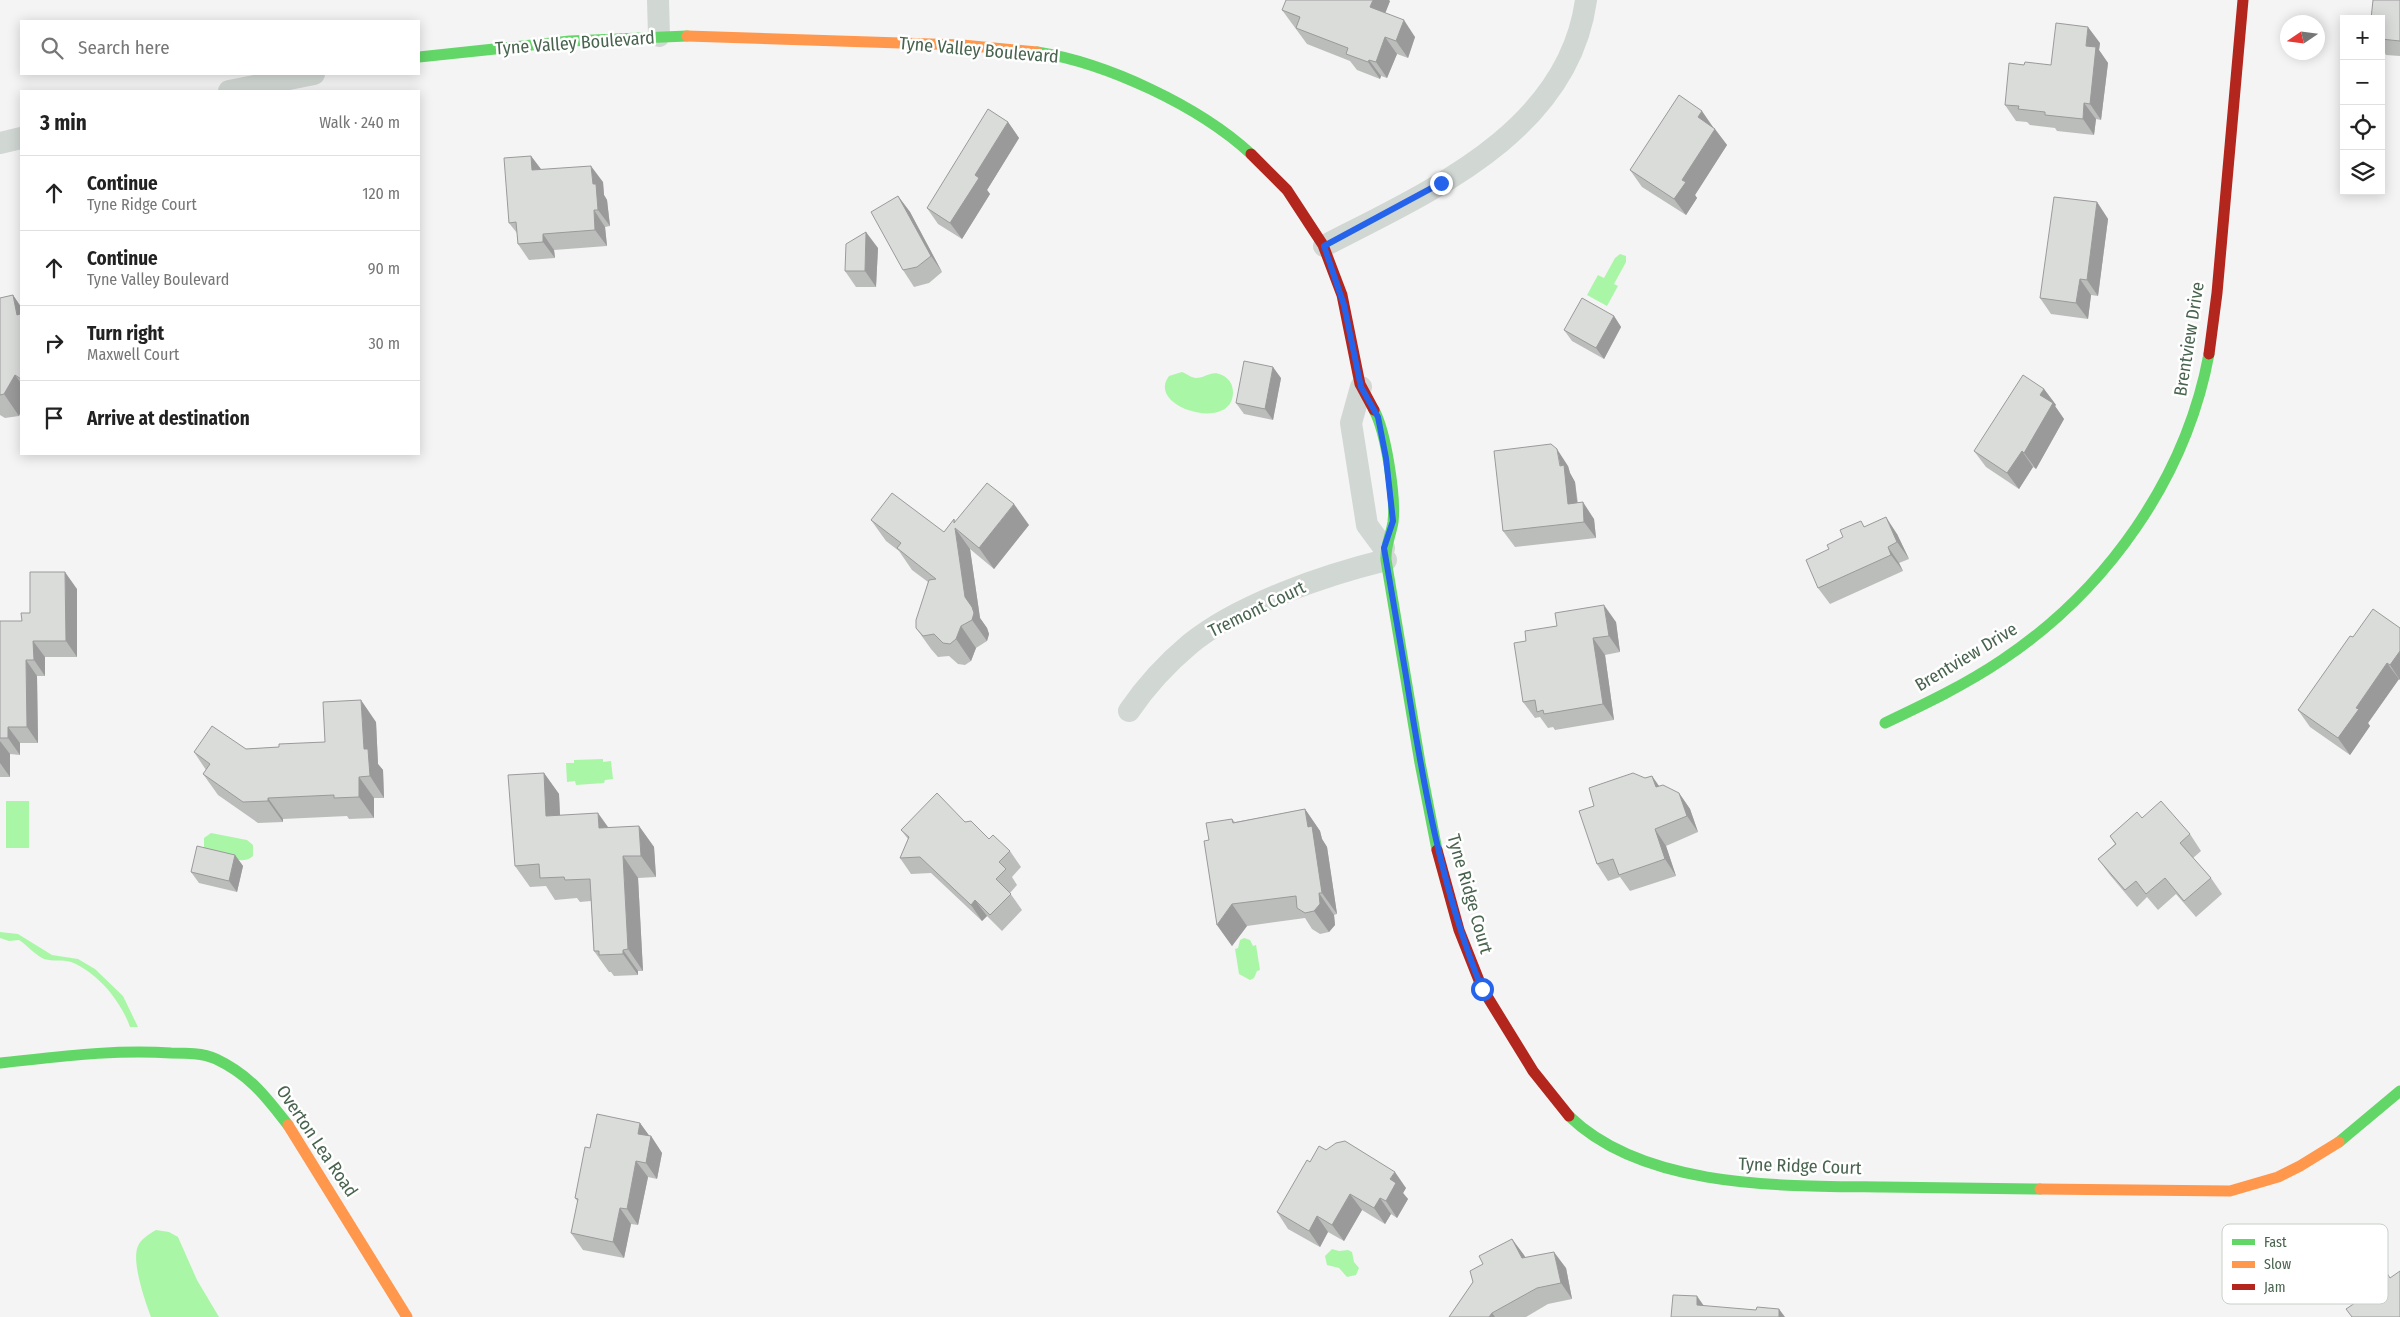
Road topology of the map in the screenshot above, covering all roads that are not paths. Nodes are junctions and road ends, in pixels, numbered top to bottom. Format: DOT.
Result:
graph roads {
  1 [pos="658,0"];
  2 [pos="1586,0"];
  3 [pos="2242,0"];
  4 [pos="659,36"];
  5 [pos="420,57"];
  6 [pos="309,75"];
  7 [pos="234,90"];
  8 [pos="20,138"];
  9 [pos="0,143"];
  10 [pos="1324,246"];
  11 [pos="1361,387"];
  12 [pos="1385,554"];
  13 [pos="1128,712"];
  14 [pos="1885,723"];
  15 [pos="0,1063"];
  16 [pos="2400,1091"];
  17 [pos="407,1317"];
  1 -- 4 [label="street"];
  2 -- 10 [label="street"];
  3 -- 14 [label="street, Brentview Drive"];
  4 -- 5 [label="street, Tyne Valley Boulevard"];
  4 -- 10 [label="street, Tyne Valley Boulevard"];
  6 -- 7 [label="street"];
  8 -- 9 [label="street"];
  10 -- 11 [label="street, Tyne Valley Boulevard"];
  11 -- 12 [label="street, Tyne Valley Boulevard"];
  12 -- 13 [label="street, Tremont Court"];
  12 -- 16 [label="street, Tyne Ridge Court"];
  15 -- 17 [label="street, Overton Lea Road"];
}
